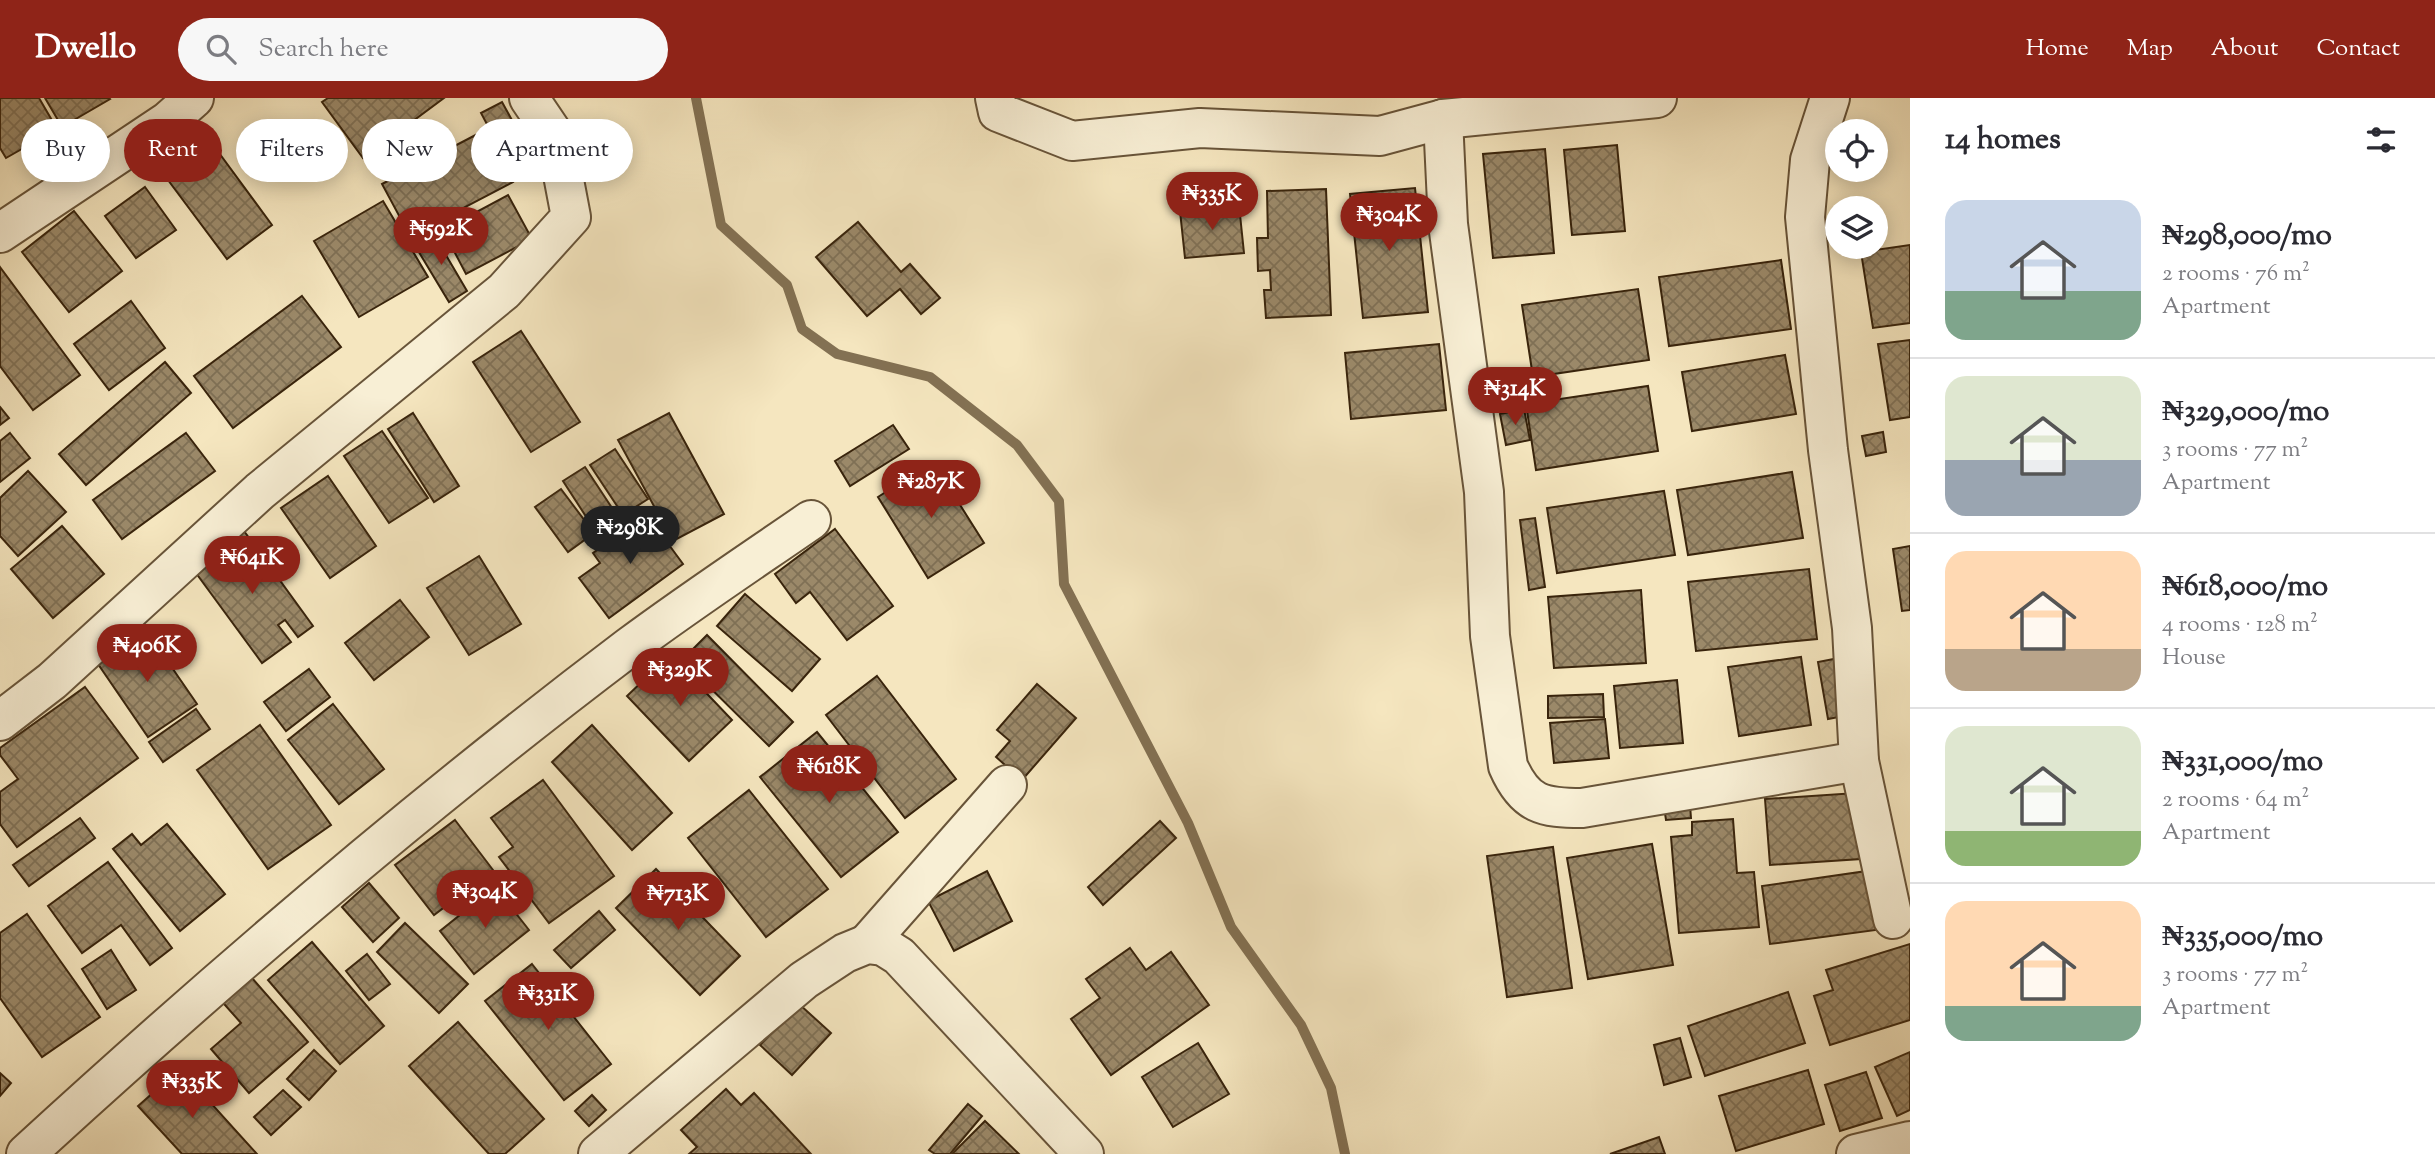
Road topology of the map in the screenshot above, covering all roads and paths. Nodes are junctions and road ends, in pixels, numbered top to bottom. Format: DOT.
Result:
graph roads {
  1 [pos="194,98"];
  2 [pos="529,98"];
  3 [pos="995,98"];
  4 [pos="1657,98"];
  5 [pos="1830,98"];
  6 [pos="1443,119"];
  7 [pos="0,233"];
  8 [pos="811,520"];
  9 [pos="0,721"];
  10 [pos="1859,761"];
  11 [pos="1007,785"];
  12 [pos="1893,919"];
  13 [pos="867,944"];
  14 [pos="1910,1140"];
  15 [pos="26,1154"];
  16 [pos="598,1154"];
  17 [pos="1084,1154"];
  18 [pos="1856,1154"];
  1 -- 7 [label="street"];
  2 -- 9 [label="street"];
  3 -- 6 [label="street"];
  4 -- 6 [label="street"];
  5 -- 10 [label="street"];
  6 -- 10 [label="street"];
  8 -- 15 [label="street"];
  10 -- 12 [label="street"];
  11 -- 13 [label="street"];
  13 -- 16 [label="street"];
  13 -- 17 [label="street"];
  14 -- 18 [label="street"];
}
